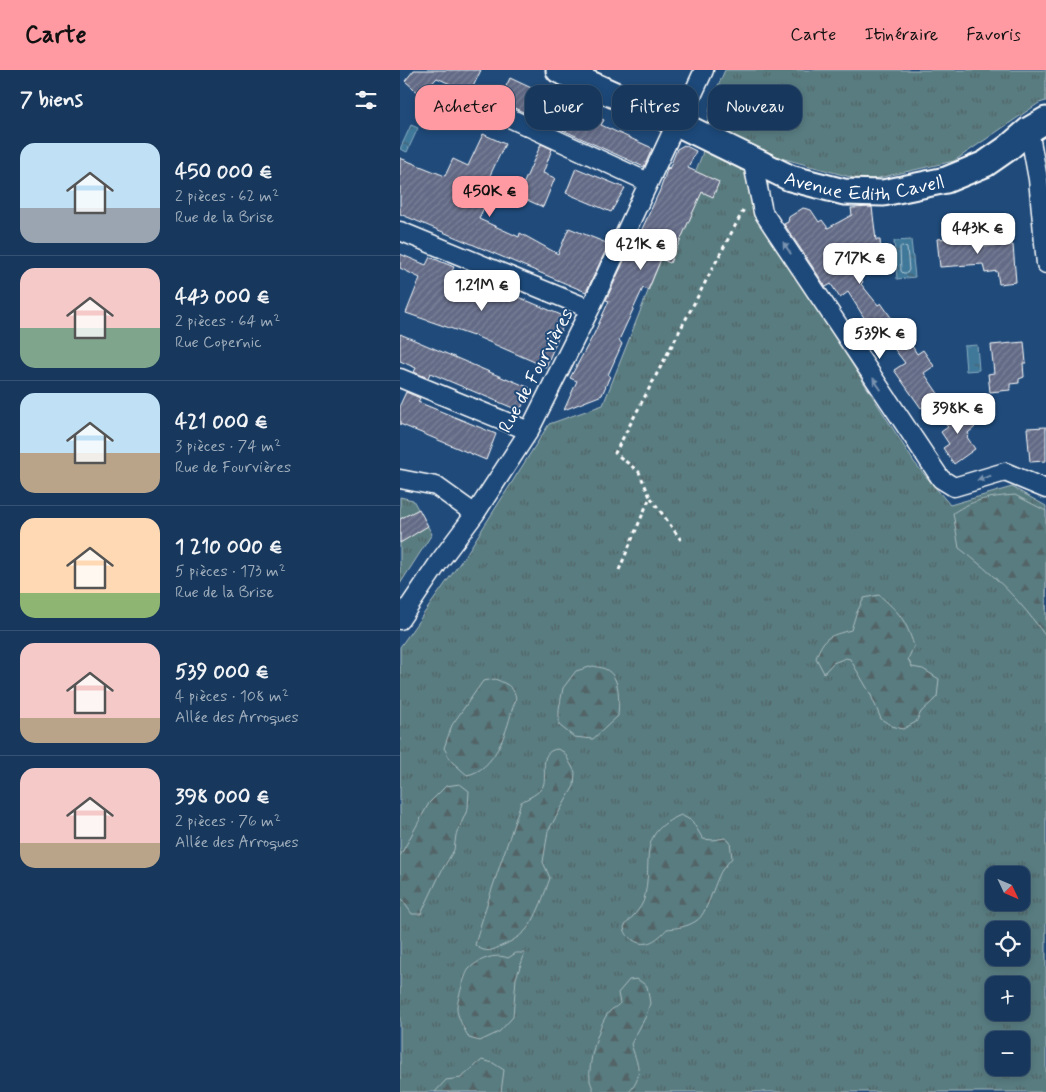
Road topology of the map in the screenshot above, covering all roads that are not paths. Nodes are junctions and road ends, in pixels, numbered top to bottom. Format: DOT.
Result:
graph roads {
  1 [pos="559,70"];
  2 [pos="704,70"];
  3 [pos="697,85"];
  4 [pos="612,94"];
  5 [pos="515,120"];
  6 [pos="1038,125"];
  7 [pos="672,130"];
  8 [pos="692,130"];
  9 [pos="752,159"];
  10 [pos="648,182"];
  11 [pos="400,231"];
  12 [pos="1046,264"];
  13 [pos="590,309"];
  14 [pos="400,378"];
  15 [pos="529,431"];
  16 [pos="400,479"];
  17 [pos="1046,489"];
  18 [pos="475,514"];
  19 [pos="400,620"];
  1 -- 4 [label="street, Avenue Edith Cavell"];
  2 -- 3 [label="street, Rue de Fourvières"];
  5 -- 10 [label="street"];
  6 -- 9 [label="street, Avenue Edith Cavell"];
  6 -- 12 [label="street"];
  7 -- 10 [label="street, Rue de Fourvières"];
  8 -- 9 [label="street, Avenue Edith Cavell"];
  17 -- 9 [label="street, one-way"];
  10 -- 13 [label="street, Rue de Fourvières"];
  11 -- 13 [label="street"];
  13 -- 15 [label="street, Rue de Fourvières"];
  14 -- 15 [label="street"];
  15 -- 18 [label="street, Rue de Fourvières"];
  16 -- 18 [label="street"];
  18 -- 19 [label="street, Rue de Fourvières"];
}
